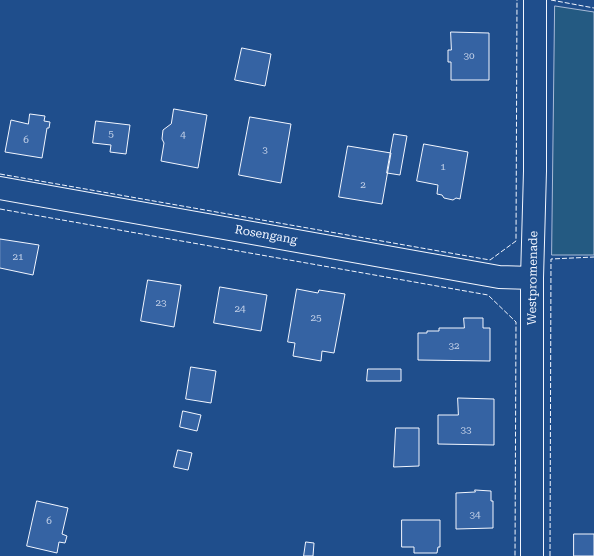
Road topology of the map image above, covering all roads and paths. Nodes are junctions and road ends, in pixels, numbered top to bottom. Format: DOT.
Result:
graph roads {
  1 [pos="535,0"];
  2 [pos="0,188"];
  3 [pos="532,278"];
  4 [pos="532,556"];
  1 -- 3 [label="street, Westpromenade"];
  2 -- 3 [label="street, Rosengang"];
  3 -- 4 [label="street, Westpromenade"];
}
